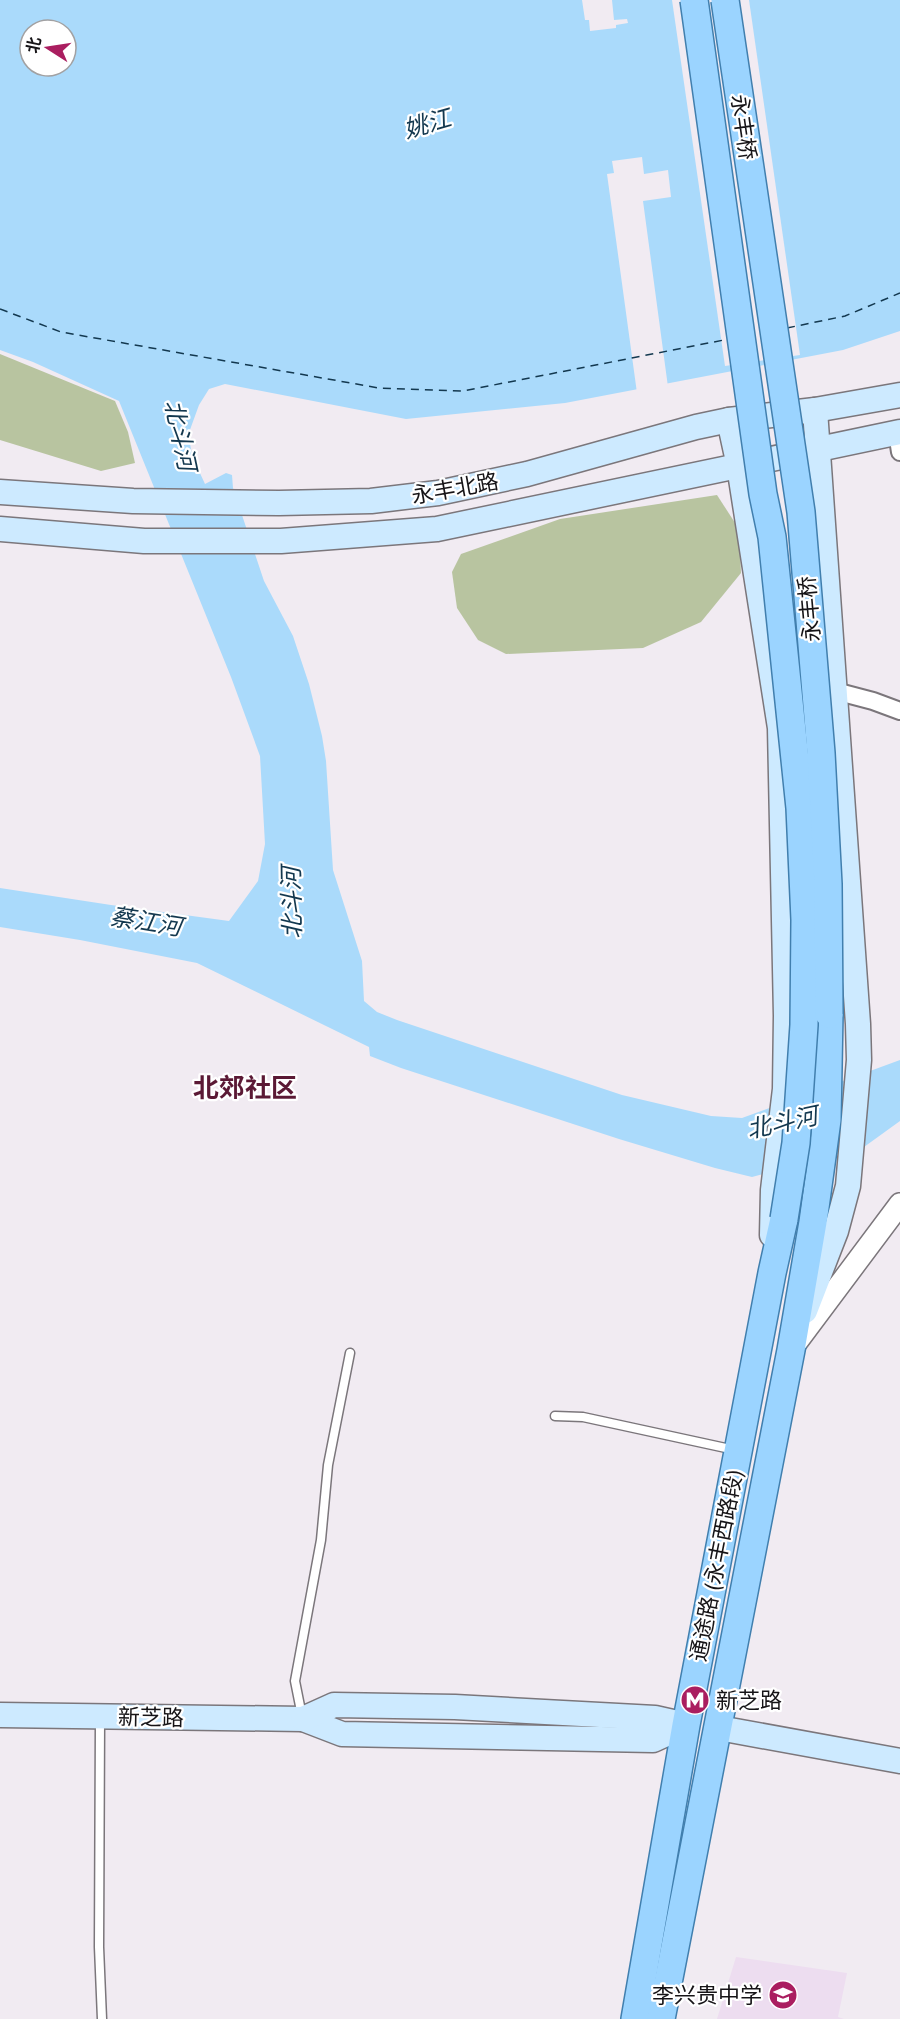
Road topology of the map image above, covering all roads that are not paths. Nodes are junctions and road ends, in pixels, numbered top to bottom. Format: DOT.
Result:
graph roads {
  1 [pos="694,0"];
  2 [pos="725,0"];
  3 [pos="900,395"];
  4 [pos="815,411"];
  5 [pos="729,420"];
  6 [pos="899,438"];
  7 [pos="818,449"];
  8 [pos="739,466"];
  9 [pos="0,492"];
  10 [pos="0,529"];
  11 [pos="835,691"];
  12 [pos="900,711"];
  13 [pos="900,1204"];
  14 [pos="784,1219"];
  15 [pos="813,1222"];
  16 [pos="772,1273"];
  17 [pos="790,1350"];
  18 [pos="350,1353"];
  19 [pos="555,1416"];
  20 [pos="738,1450"];
  21 [pos="0,1716"];
  22 [pos="100,1717"];
  23 [pos="303,1719"];
  24 [pos="686,1725"];
  25 [pos="718,1728"];
  26 [pos="900,1761"];
  27 [pos="102,2019"];
  28 [pos="635,2019"];
  29 [pos="661,2019"];
  1 -- 14 [label="main road, 永丰桥, bridge"];
  2 -- 15 [label="main road, 永丰桥, bridge"];
  3 -- 4 [label="main road, 永丰北路"];
  4 -- 5 [label="main road, 永丰北路"];
  4 -- 7 [label="main road"];
  5 -- 8 [label="main road"];
  5 -- 9 [label="main road, 永丰北路"];
  6 -- 7 [label="main road, 永丰北路"];
  7 -- 8 [label="main road, 永丰北路"];
  7 -- 11 [label="main road"];
  8 -- 10 [label="main road, 永丰北路"];
  8 -- 16 [label="main road"];
  11 -- 12 [label="street"];
  11 -- 17 [label="main road"];
  13 -- 17 [label="street"];
  14 -- 16 [label="main road, 通途路 (永丰西路段)"];
  15 -- 17 [label="main road, 通途路 (永丰西路段)"];
  16 -- 20 [label="main road, 通途路 (永丰西路段)"];
  17 -- 25 [label="main road, 通途路 (永丰西路段)"];
  18 -- 23 [label="lane"];
  19 -- 20 [label="lane"];
  20 -- 24 [label="main road, 通途路 (永丰西路段)"];
  21 -- 22 [label="main road, 新芝路"];
  22 -- 23 [label="main road, 新芝路"];
  22 -- 27 [label="lane"];
  23 -- 24 [label="main road, 新芝路"];
  24 -- 28 [label="main road, 通途路 (永丰西路段)"];
  25 -- 26 [label="main road"];
  25 -- 29 [label="main road, 通途路 (永丰西路段)"];
}
